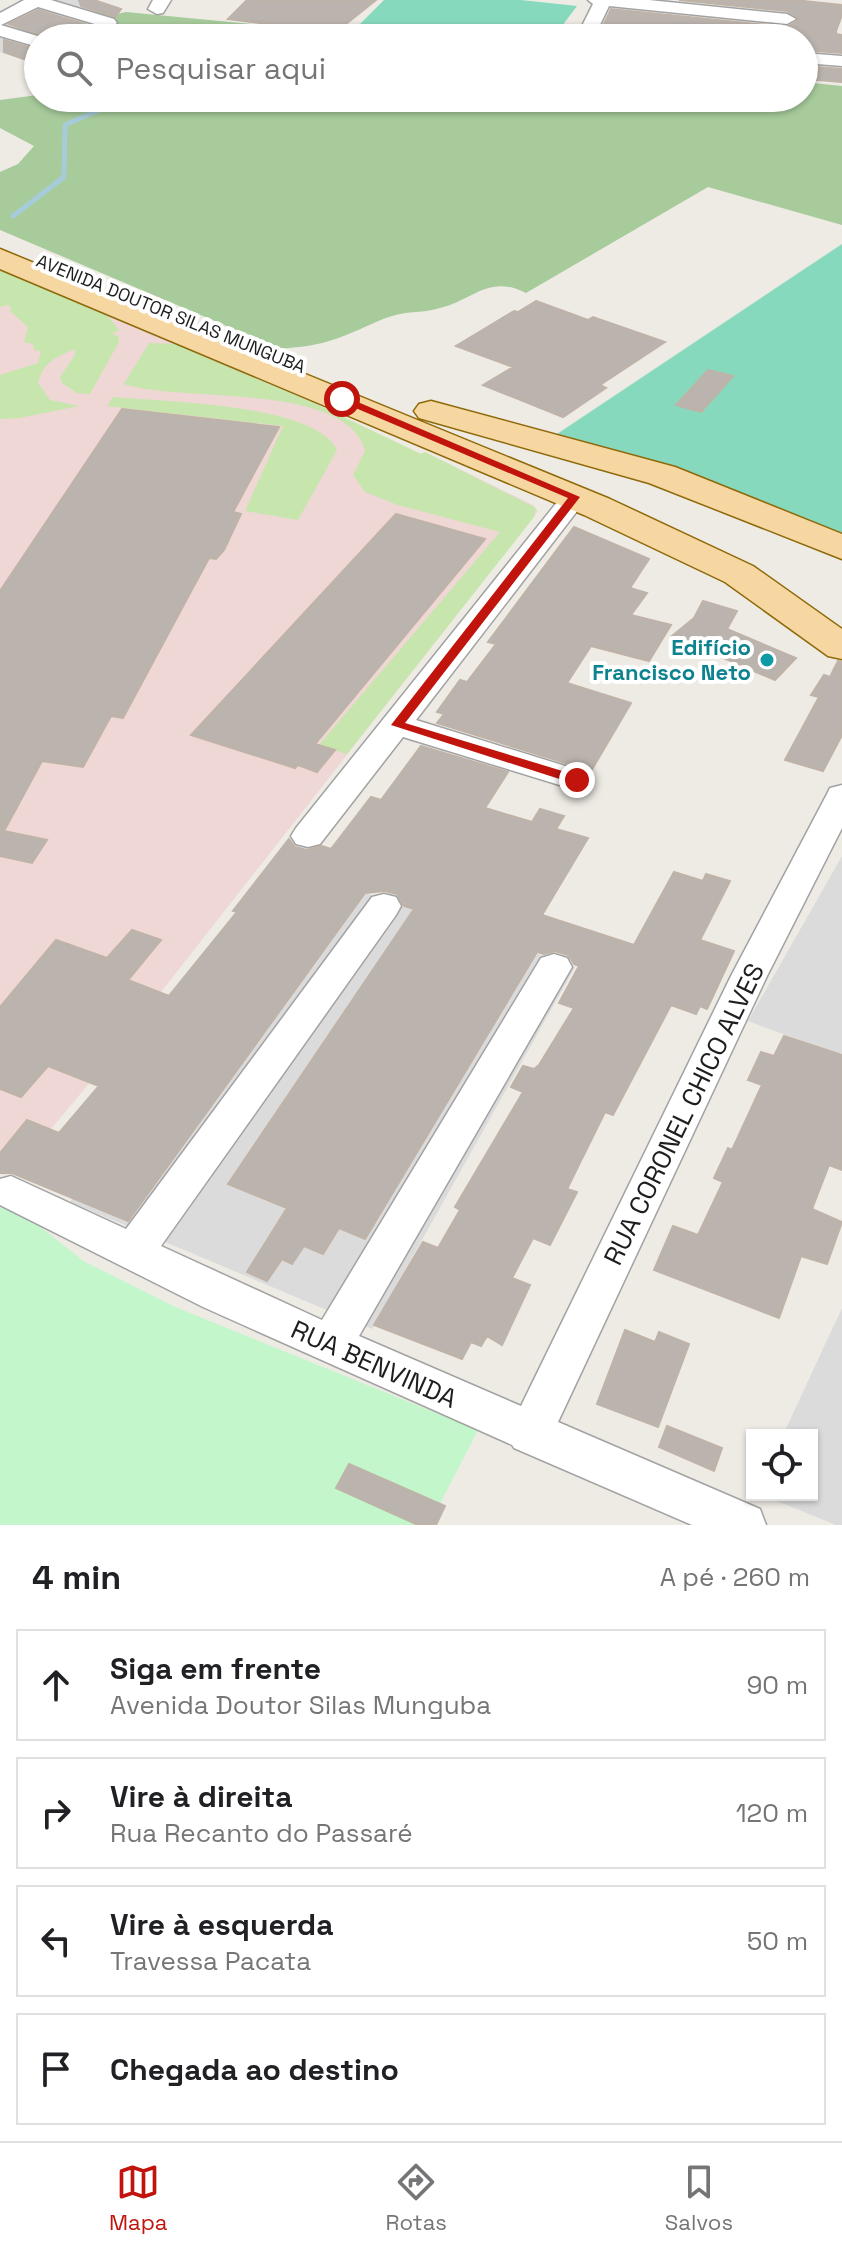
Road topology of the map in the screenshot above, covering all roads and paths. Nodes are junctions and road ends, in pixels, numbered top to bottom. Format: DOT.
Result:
graph roads {
  1 [pos="14,0"];
  2 [pos="35,0"];
  3 [pos="597,0"];
  4 [pos="603,1"];
  5 [pos="0,8"];
  6 [pos="787,19"];
  7 [pos="0,20"];
  8 [pos="108,23"];
  9 [pos="592,24"];
  10 [pos="0,30"];
  11 [pos="24,38"];
  12 [pos="818,59"];
  13 [pos="842,61"];
  14 [pos="4,252"];
  15 [pos="359,391"];
  16 [pos="575,497"];
  17 [pos="842,548"];
  18 [pos="739,574"];
  19 [pos="842,579"];
  20 [pos="842,617"];
  21 [pos="842,647"];
  22 [pos="397,725"];
  23 [pos="577,780"];
  24 [pos="842,796"];
  25 [pos="308,836"];
  26 [pos="384,906"];
  27 [pos="554,967"];
  28 [pos="11,1192"];
  29 [pos="134,1251"];
  30 [pos="331,1344"];
  31 [pos="530,1434"];
  32 [pos="743,1525"];
  1 -- 5 [label="street"];
  2 -- 7 [label="street"];
  2 -- 8 [label="street"];
  3 -- 4 [label="street"];
  4 -- 6 [label="street"];
  4 -- 9 [label="street"];
  10 -- 11 [label="street"];
  12 -- 13 [label="street"];
  14 -- 15 [label="main road, AVENIDA DOUTOR SILAS MUNGUBA"];
  14 -- 16 [label="main road, AVENIDA DOUTOR SILAS MUNGUBA"];
  15 -- 17 [label="main road, AVENIDA DOUTOR SILAS MUNGUBA"];
  15 -- 19 [label="main road"];
  16 -- 18 [label="main road, AVENIDA DOUTOR SILAS MUNGUBA"];
  16 -- 22 [label="street"];
  18 -- 20 [label="main road"];
  18 -- 21 [label="main road, AVENIDA DOUTOR SILAS MUNGUBA"];
  22 -- 23 [label="street"];
  22 -- 25 [label="street"];
  24 -- 31 [label="street, RUA CORONEL CHICO ALVES"];
  26 -- 29 [label="street"];
  27 -- 30 [label="street"];
  28 -- 29 [label="street, RUA BENVINDA"];
  29 -- 30 [label="street, RUA BENVINDA"];
  30 -- 31 [label="street, RUA BENVINDA"];
  31 -- 32 [label="street, RUA BENVINDA"];
}
